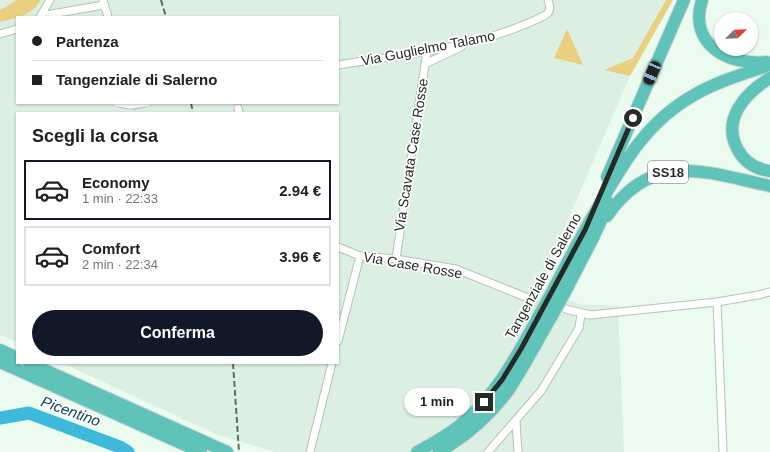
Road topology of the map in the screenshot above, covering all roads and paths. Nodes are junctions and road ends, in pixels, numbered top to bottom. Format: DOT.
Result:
graph roads {
  1 [pos="50,0"];
  2 [pos="548,0"];
  3 [pos="684,0"];
  4 [pos="702,0"];
  5 [pos="104,3"];
  6 [pos="44,16"];
  7 [pos="108,16"];
  8 [pos="16,29"];
  9 [pos="0,34"];
  10 [pos="471,42"];
  11 [pos="427,51"];
  12 [pos="770,62"];
  13 [pos="425,64"];
  14 [pos="339,65"];
  15 [pos="770,65"];
  16 [pos="770,73"];
  17 [pos="770,78"];
  18 [pos="124,104"];
  19 [pos="138,104"];
  20 [pos="770,171"];
  21 [pos="770,186"];
  22 [pos="589,234"];
  23 [pos="339,247"];
  24 [pos="360,256"];
  25 [pos="396,259"];
  26 [pos="770,292"];
  27 [pos="533,300"];
  28 [pos="717,302"];
  29 [pos="566,309"];
  30 [pos="546,314"];
  31 [pos="581,314"];
  32 [pos="339,337"];
  33 [pos="0,350"];
  34 [pos="16,358"];
  35 [pos="0,362"];
  36 [pos="31,364"];
  37 [pos="332,364"];
  38 [pos="516,421"];
  39 [pos="225,451"];
  40 [pos="723,451"];
  41 [pos="201,452"];
  42 [pos="310,452"];
  43 [pos="417,452"];
  44 [pos="439,452"];
  45 [pos="488,452"];
  46 [pos="518,452"];
  1 -- 6 [label="street"];
  2 -- 10 [label="street, Via Guglielmo Talamo"];
  3 -- 22 [label="highway, SS18"];
  4 -- 12 [label="highway"];
  5 -- 6 [label="street"];
  5 -- 7 [label="street"];
  8 -- 9 [label="street"];
  10 -- 11 [label="street, Via Guglielmo Talamo"];
  10 -- 13 [label="street"];
  11 -- 13 [label="street, Via Scavata Case Rosse"];
  11 -- 14 [label="street, Via Guglielmo Talamo"];
  13 -- 25 [label="street, Via Scavata Case Rosse"];
  15 -- 22 [label="highway, Tangenziale di Salerno / SS18"];
  16 -- 22 [label="highway, Tangenziale di Salerno / SS18"];
  17 -- 20 [label="highway"];
  18 -- 19 [label="street, bridge"];
  21 -- 22 [label="highway, SS18"];
  22 -- 30 [label="highway, Tangenziale di Salerno / SS18, bridge"];
  22 -- 30 [label="highway, Tangenziale di Salerno / SS18, bridge"];
  23 -- 24 [label="street, Via Case Rosse"];
  24 -- 25 [label="street, Via Case Rosse"];
  24 -- 32 [label="street"];
  25 -- 27 [label="street, Via Case Rosse"];
  26 -- 28 [label="street"];
  28 -- 31 [label="street"];
  28 -- 40 [label="street"];
  29 -- 31 [label="street"];
  30 -- 43 [label="highway, Tangenziale di Salerno / SS18"];
  30 -- 44 [label="highway, Tangenziale di Salerno / SS18"];
  31 -- 38 [label="street"];
  33 -- 34 [label="highway"];
  35 -- 41 [label="highway"];
  36 -- 39 [label="highway"];
  37 -- 42 [label="street"];
  38 -- 45 [label="street"];
  38 -- 46 [label="street"];
}
